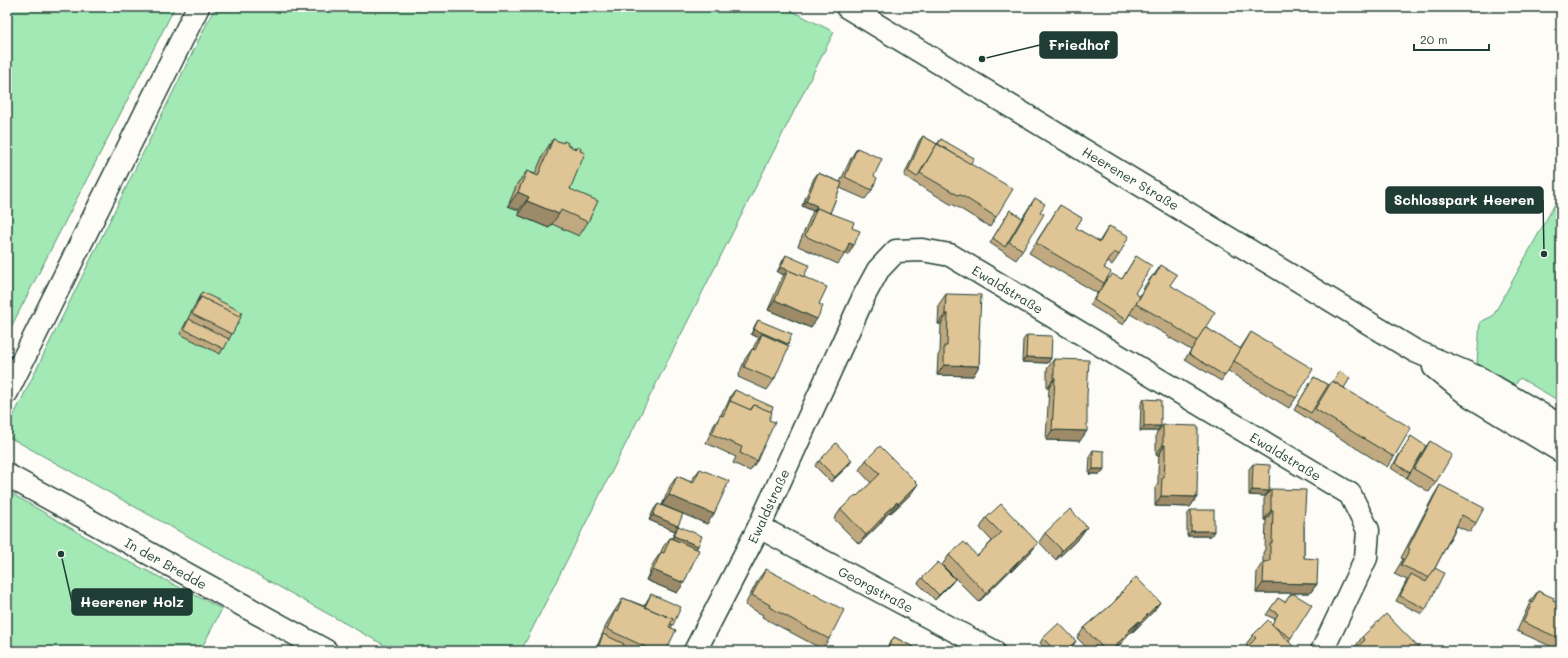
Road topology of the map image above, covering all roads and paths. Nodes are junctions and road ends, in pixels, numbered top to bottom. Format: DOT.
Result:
graph roads {
  1 [pos="198,7"];
  2 [pos="847,7"];
  3 [pos="1415,351"];
  4 [pos="7,392"];
  5 [pos="1561,426"];
  6 [pos="1561,451"];
  7 [pos="7,475"];
  8 [pos="759,528"];
  9 [pos="326,651"];
  10 [pos="695,651"];
  11 [pos="993,651"];
  12 [pos="1322,651"];
  1 -- 4 [label="street"];
  2 -- 3 [label="street, Heerener Straße"];
  3 -- 5 [label="street, Heerener Straße"];
  3 -- 6 [label="street, Heerener Straße"];
  7 -- 9 [label="street, In der Bredde"];
  8 -- 10 [label="street, Ewaldstraße"];
  8 -- 11 [label="street, Georgstraße"];
  8 -- 12 [label="street, Ewaldstraße"];
}
